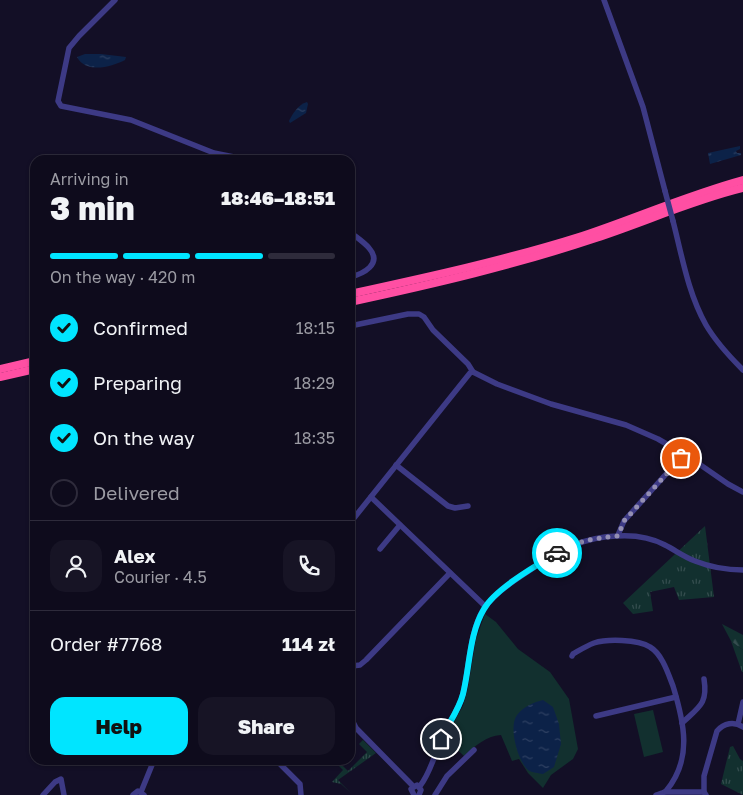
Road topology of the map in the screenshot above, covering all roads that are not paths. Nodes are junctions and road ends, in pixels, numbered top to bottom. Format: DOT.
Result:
graph roads {
  1 [pos="115,0"];
  2 [pos="604,0"];
  3 [pos="224,155"];
  4 [pos="743,180"];
  5 [pos="743,188"];
  6 [pos="355,236"];
  7 [pos="355,276"];
  8 [pos="355,293"];
  9 [pos="355,301"];
  10 [pos="355,325"];
  11 [pos="30,362"];
  12 [pos="0,369"];
  13 [pos="30,370"];
  14 [pos="743,370"];
  15 [pos="473,372"];
  16 [pos="0,377"];
  17 [pos="684,454"];
  18 [pos="396,465"];
  19 [pos="743,492"];
  20 [pos="371,497"];
  21 [pos="468,506"];
  22 [pos="355,516"];
  23 [pos="400,525"];
  24 [pos="618,536"];
  25 [pos="380,549"];
  26 [pos="743,570"];
  27 [pos="450,573"];
  28 [pos="485,606"];
  29 [pos="572,656"];
  30 [pos="355,665"];
  31 [pos="704,679"];
  32 [pos="676,697"];
  33 [pos="743,702"];
  34 [pos="596,716"];
  35 [pos="682,723"];
  36 [pos="355,726"];
  37 [pos="740,726"];
  38 [pos="474,750"];
  39 [pos="152,765"];
  40 [pos="281,765"];
  41 [pos="416,792"];
  42 [pos="666,792"];
  43 [pos="142,793"];
  44 [pos="705,794"];
  45 [pos="43,795"];
  46 [pos="64,795"];
  47 [pos="133,795"];
  48 [pos="301,795"];
  49 [pos="435,795"];
  50 [pos="656,795"];
  1 -- 3 [label="street"];
  2 -- 14 [label="street, bridge"];
  4 -- 8 [label="highway"];
  5 -- 9 [label="highway"];
  6 -- 7 [label="street"];
  10 -- 15 [label="street"];
  11 -- 12 [label="highway"];
  13 -- 16 [label="highway"];
  15 -- 17 [label="street"];
  15 -- 18 [label="street"];
  17 -- 19 [label="street"];
  17 -- 24 [label="street"];
  18 -- 20 [label="street"];
  18 -- 21 [label="street"];
  20 -- 22 [label="street"];
  20 -- 23 [label="street"];
  23 -- 25 [label="street"];
  23 -- 27 [label="street"];
  24 -- 26 [label="street"];
  24 -- 28 [label="street"];
  27 -- 28 [label="street"];
  27 -- 30 [label="street"];
  28 -- 41 [label="street"];
  29 -- 32 [label="street"];
  31 -- 35 [label="street"];
  32 -- 34 [label="street"];
  32 -- 35 [label="street"];
  33 -- 37 [label="street"];
  35 -- 42 [label="street"];
  36 -- 41 [label="street"];
  37 -- 44 [label="street"];
  38 -- 49 [label="street"];
  39 -- 43 [label="street"];
  40 -- 48 [label="street"];
  42 -- 44 [label="street"];
  42 -- 50 [label="street"];
  43 -- 47 [label="street"];
  45 -- 46 [label="street"];
}
